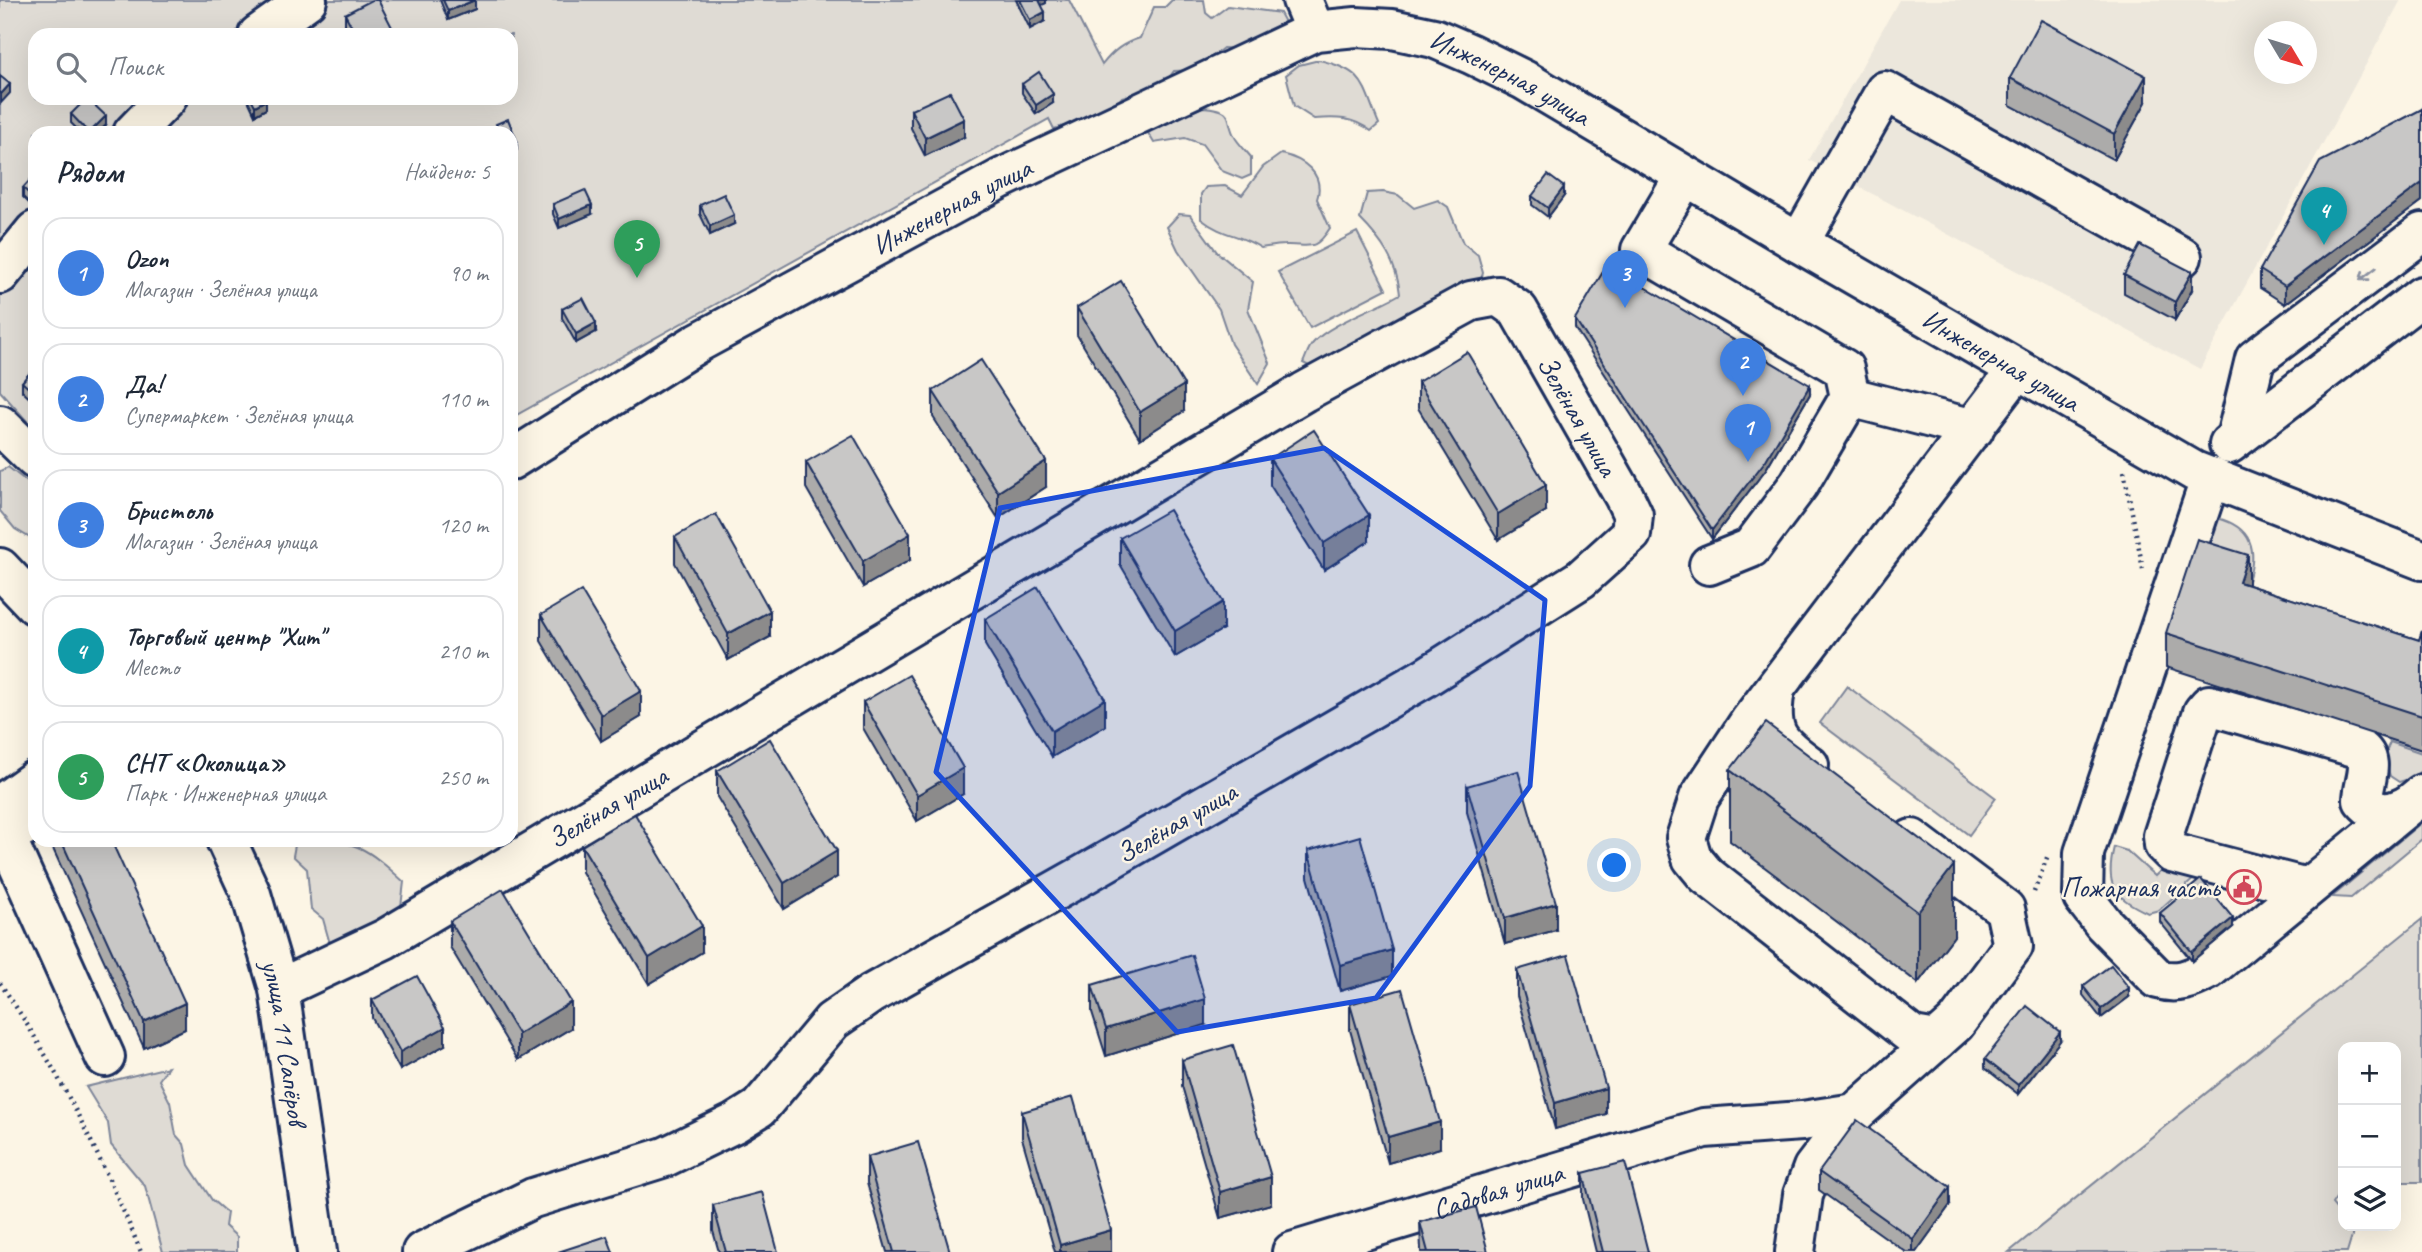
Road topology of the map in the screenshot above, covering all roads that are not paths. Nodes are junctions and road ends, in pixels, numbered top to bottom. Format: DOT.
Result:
graph roads {
  1 [pos="307,0"];
  2 [pos="1309,15"];
  3 [pos="268,28"];
  4 [pos="160,105"];
  5 [pos="140,126"];
  6 [pos="1685,176"];
  7 [pos="2422,233"];
  8 [pos="28,240"];
  9 [pos="1799,243"];
  10 [pos="2182,257"];
  11 [pos="0,274"];
  12 [pos="2422,296"];
  13 [pos="2017,370"];
  14 [pos="1850,397"];
  15 [pos="0,425"];
  16 [pos="1974,429"];
  17 [pos="2236,439"];
  18 [pos="28,452"];
  19 [pos="518,456"];
  20 [pos="2203,474"];
  21 [pos="2422,560"];
  22 [pos="1709,565"];
  23 [pos="0,568"];
  24 [pos="28,598"];
  25 [pos="1774,689"];
  26 [pos="1839,786"];
  27 [pos="28,791"];
  28 [pos="2416,799"];
  29 [pos="1884,819"];
  30 [pos="10,821"];
  31 [pos="229,847"];
  32 [pos="2307,888"];
  33 [pos="279,989"];
  34 [pos="1937,1040"];
  35 [pos="105,1057"];
  36 [pos="1854,1112"];
  37 [pos="317,1252"];
  38 [pos="422,1252"];
  39 [pos="1292,1252"];
  40 [pos="1795,1252"];
  1 -- 3 [label="street"];
  2 -- 6 [label="street, Инженерная улица"];
  2 -- 19 [label="street, Инженерная улица"];
  4 -- 5 [label="street"];
  6 -- 9 [label="street, Инженерная улица"];
  6 -- 14 [label="street"];
  7 -- 17 [label="street, one-way"];
  8 -- 11 [label="street"];
  9 -- 10 [label="street"];
  9 -- 13 [label="street, Инженерная улица"];
  12 -- 17 [label="street"];
  13 -- 16 [label="street"];
  13 -- 20 [label="street, Инженерная улица"];
  14 -- 16 [label="street"];
  14 -- 22 [label="street"];
  15 -- 18 [label="street"];
  16 -- 25 [label="street"];
  17 -- 20 [label="street"];
  20 -- 21 [label="street, Инженерная улица"];
  20 -- 32 [label="street"];
  23 -- 24 [label="street"];
  25 -- 26 [label="street"];
  25 -- 34 [label="street"];
  27 -- 30 [label="street"];
  28 -- 32 [label="street"];
  28 -- 32 [label="street"];
  29 -- 34 [label="street"];
  30 -- 35 [label="street"];
  31 -- 33 [label="street, улица 11 Сапёров"];
  33 -- 37 [label="street, улица 11 Сапёров"];
  33 -- 38 [label="street, Зелёная улица"];
  34 -- 36 [label="street"];
  36 -- 39 [label="street, Садовая улица"];
  36 -- 40 [label="street"];
}
